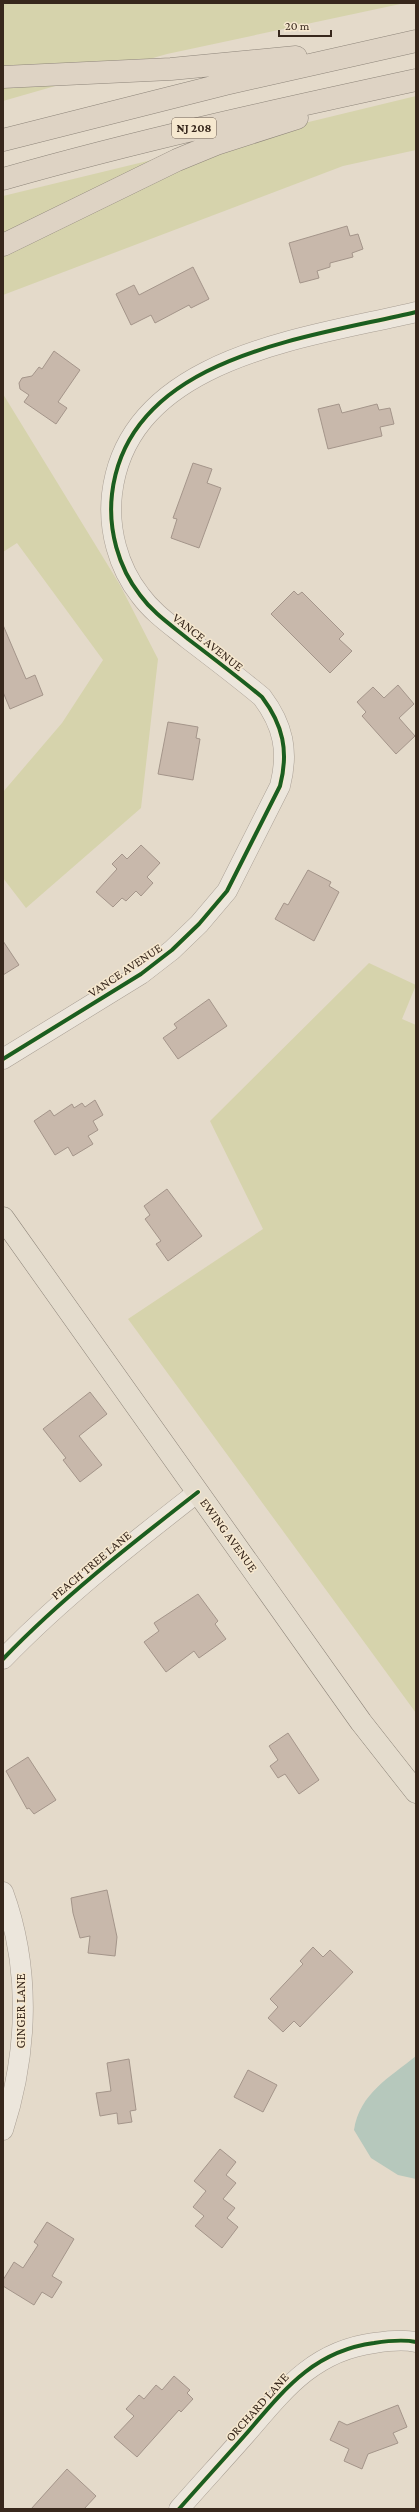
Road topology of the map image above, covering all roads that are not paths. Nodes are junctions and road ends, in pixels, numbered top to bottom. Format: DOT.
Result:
graph roads {
  1 [pos="416,41"];
  2 [pos="358,53"];
  3 [pos="3,77"];
  4 [pos="416,80"];
  5 [pos="387,86"];
  6 [pos="3,140"];
  7 [pos="3,179"];
  8 [pos="3,245"];
  9 [pos="416,312"];
  10 [pos="3,1059"];
  11 [pos="3,1218"];
  12 [pos="198,1492"];
  13 [pos="3,1659"];
  14 [pos="416,1792"];
  15 [pos="3,1892"];
  16 [pos="3,2130"];
  17 [pos="416,2342"];
  18 [pos="179,2509"];
  1 -- 2 [label="highway"];
  2 -- 3 [label="highway"];
  2 -- 6 [label="highway"];
  4 -- 5 [label="highway, NJ 208"];
  5 -- 7 [label="highway, NJ 208"];
  5 -- 8 [label="highway"];
  9 -- 10 [label="street, VANCE AVENUE"];
  11 -- 12 [label="main road, EWING AVENUE"];
  12 -- 13 [label="street, PEACH TREE LANE"];
  12 -- 14 [label="main road, EWING AVENUE"];
  15 -- 16 [label="street, GINGER LANE"];
  17 -- 18 [label="street, ORCHARD LANE"];
}
